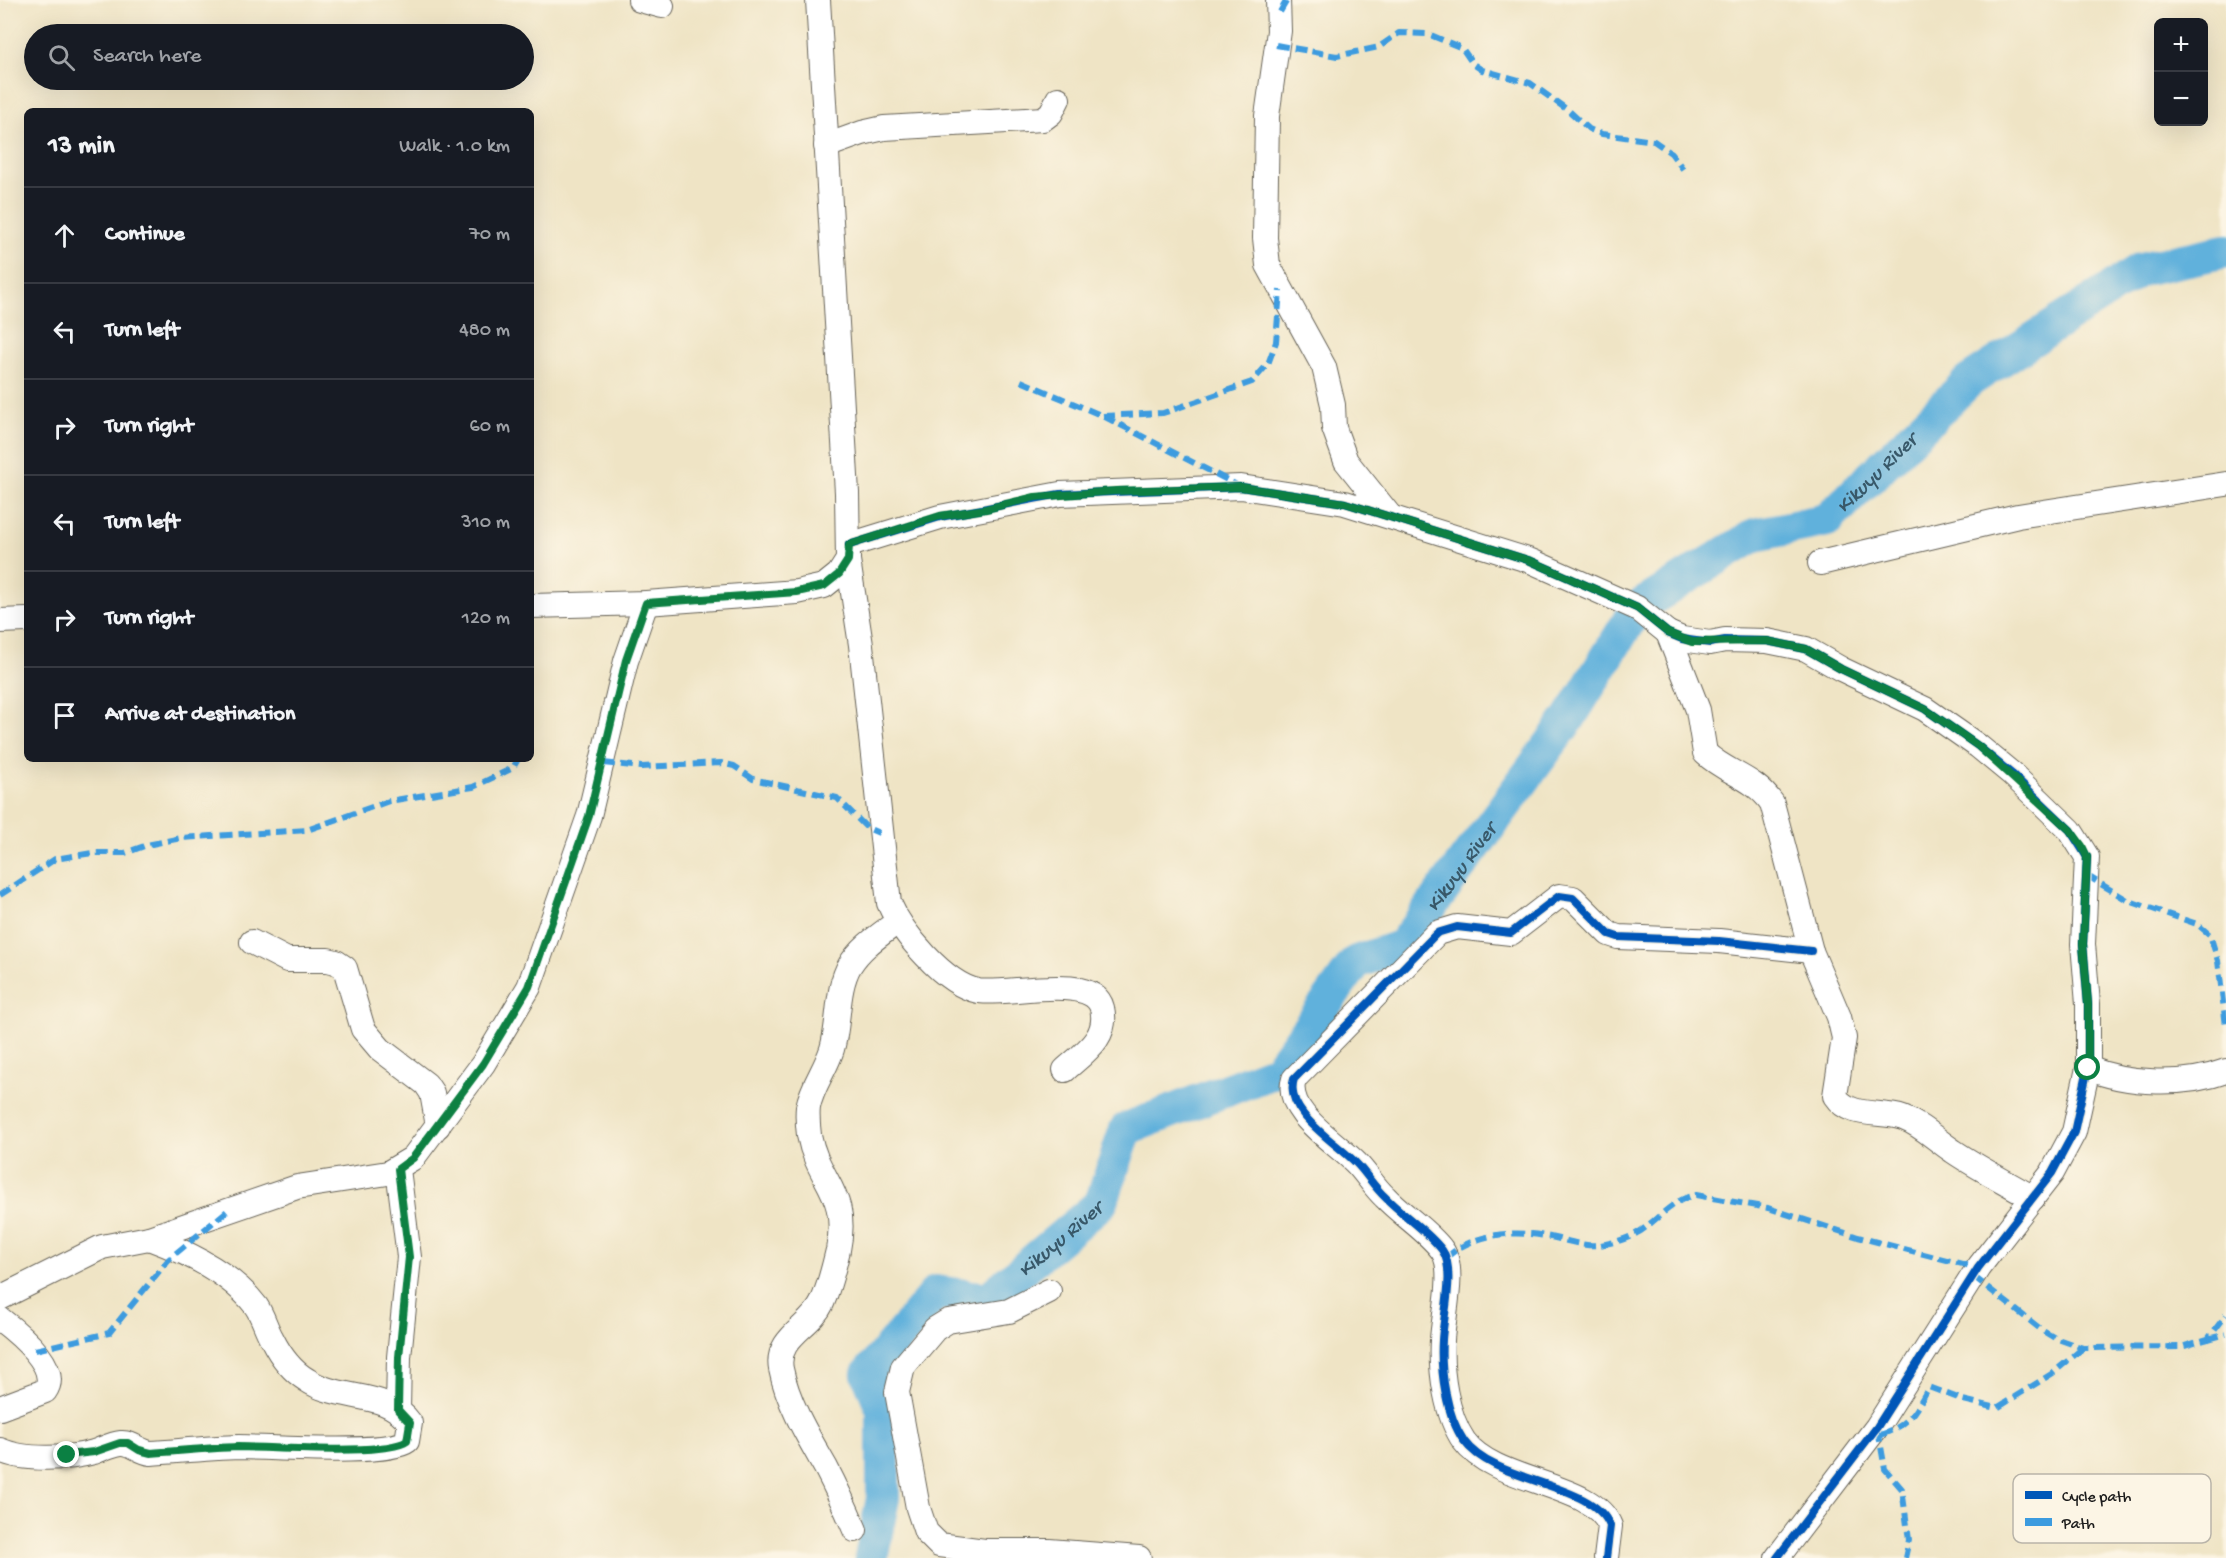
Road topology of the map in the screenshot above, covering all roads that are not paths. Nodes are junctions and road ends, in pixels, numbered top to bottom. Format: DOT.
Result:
graph roads {
  1 [pos="818,0"];
  2 [pos="1278,0"];
  3 [pos="1058,99"];
  4 [pos="826,146"];
  5 [pos="2226,484"];
  6 [pos="1390,516"];
  7 [pos="848,553"];
  8 [pos="1820,563"];
  9 [pos="646,603"];
  10 [pos="534,606"];
  11 [pos="24,620"];
  12 [pos="0,621"];
  13 [pos="1668,633"];
  14 [pos="897,922"];
  15 [pos="252,942"];
  16 [pos="1811,951"];
  17 [pos="2088,1068"];
  18 [pos="1065,1070"];
  19 [pos="2226,1071"];
  20 [pos="438,1126"];
  21 [pos="398,1169"];
  22 [pos="2032,1198"];
  23 [pos="150,1238"];
  24 [pos="1049,1291"];
  25 [pos="0,1298"];
  26 [pos="0,1319"];
  27 [pos="0,1408"];
  28 [pos="398,1410"];
  29 [pos="0,1450"];
  30 [pos="855,1530"];
  31 [pos="1139,1558"];
  32 [pos="1606,1558"];
  33 [pos="1777,1558"];
  1 -- 4 [label="street"];
  2 -- 6 [label="street"];
  3 -- 4 [label="street"];
  4 -- 7 [label="street"];
  5 -- 8 [label="street"];
  6 -- 7 [label="street"];
  6 -- 13 [label="street"];
  7 -- 9 [label="street"];
  7 -- 14 [label="street"];
  9 -- 10 [label="street"];
  9 -- 20 [label="street"];
  11 -- 12 [label="street"];
  13 -- 16 [label="street"];
  13 -- 17 [label="street"];
  14 -- 18 [label="street"];
  14 -- 30 [label="street"];
  15 -- 20 [label="street"];
  16 -- 22 [label="street"];
  16 -- 32 [label="street"];
  17 -- 19 [label="street"];
  17 -- 22 [label="street"];
  20 -- 21 [label="street"];
  21 -- 23 [label="street"];
  21 -- 28 [label="street"];
  22 -- 33 [label="street"];
  23 -- 25 [label="street"];
  23 -- 28 [label="street"];
  24 -- 31 [label="street"];
  26 -- 27 [label="street"];
  28 -- 29 [label="street"];
}
